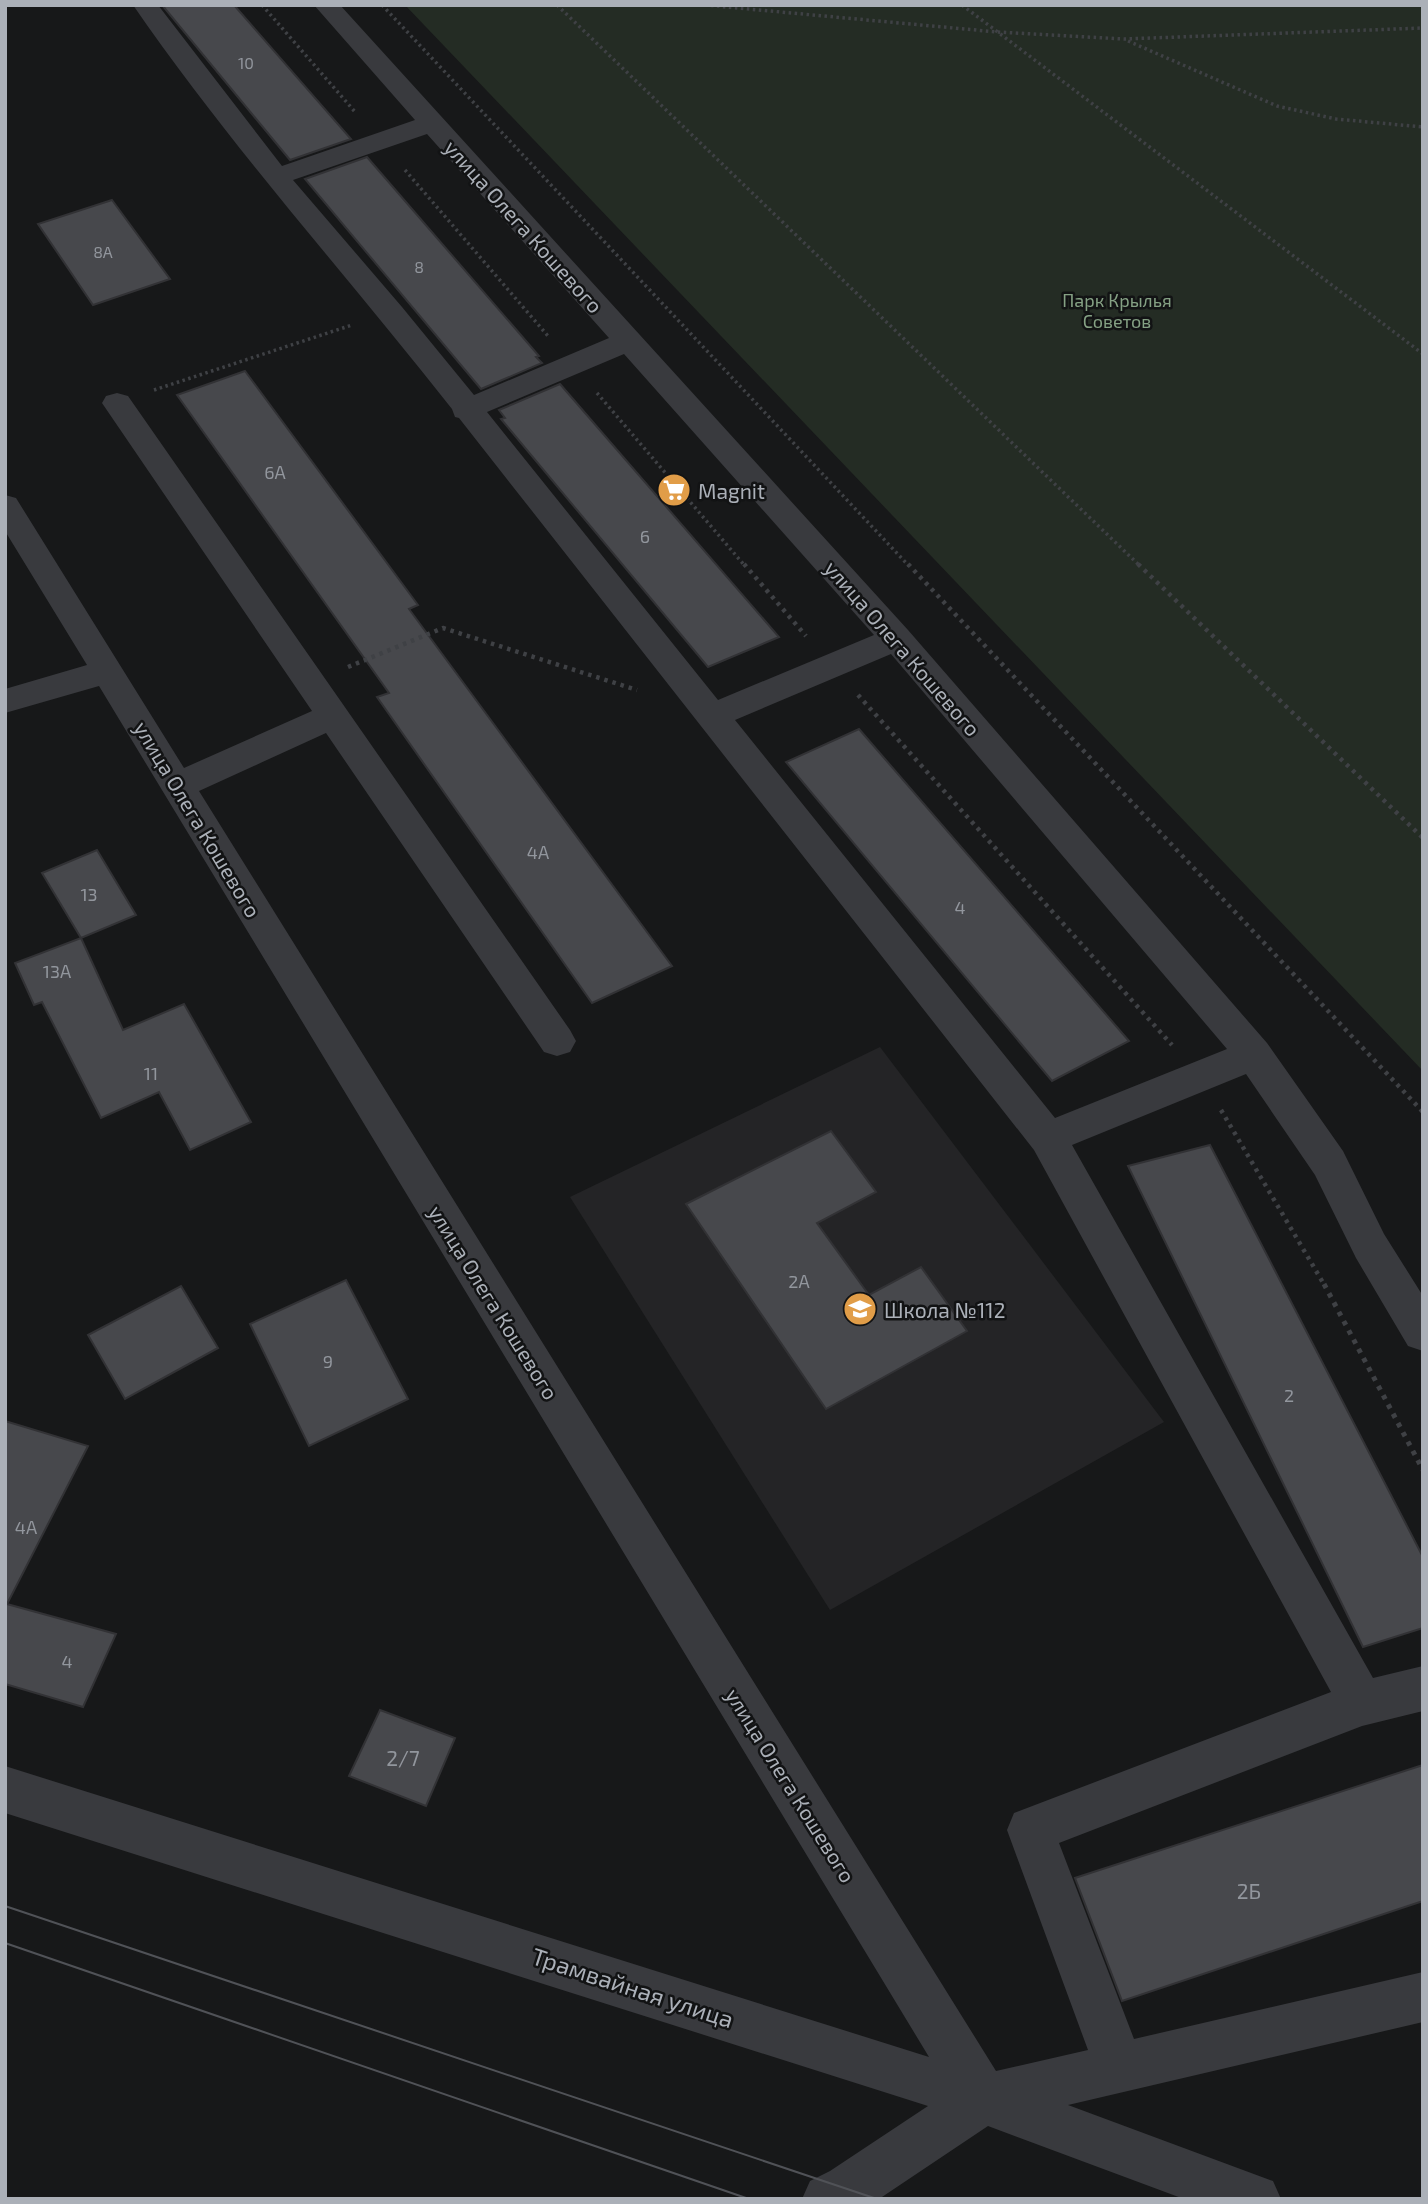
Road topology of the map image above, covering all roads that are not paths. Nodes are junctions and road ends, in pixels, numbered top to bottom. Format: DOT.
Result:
graph roads {
  1 [pos="145,5"];
  2 [pos="326,5"];
  3 [pos="432,123"];
  4 [pos="275,177"];
  5 [pos="628,341"];
  6 [pos="117,403"];
  7 [pos="466,410"];
  8 [pos="5,505"];
  9 [pos="896,638"];
  10 [pos="109,671"];
  11 [pos="5,701"];
  12 [pos="334,715"];
  13 [pos="714,715"];
  14 [pos="177,786"];
  15 [pos="556,1041"];
  16 [pos="1254,1054"];
  17 [pos="1048,1138"];
  18 [pos="1423,1333"];
  19 [pos="1423,1688"];
  20 [pos="1362,1703"];
  21 [pos="5,1789"];
  22 [pos="1423,1997"];
  23 [pos="1119,2067"];
  24 [pos="984,2099"];
  25 [pos="828,2199"];
  26 [pos="1255,2199"];
  1 -- 4 [label="street"];
  2 -- 3 [label="street, улица Олега Кошевого"];
  3 -- 4 [label="street"];
  3 -- 5 [label="street, улица Олега Кошевого"];
  4 -- 7 [label="street"];
  5 -- 7 [label="street"];
  5 -- 9 [label="street, улица Олега Кошевого"];
  6 -- 12 [label="street"];
  7 -- 13 [label="street"];
  8 -- 10 [label="street, улица Олега Кошевого"];
  9 -- 13 [label="street"];
  9 -- 16 [label="street, улица Олега Кошевого"];
  10 -- 11 [label="street"];
  10 -- 14 [label="street, улица Олега Кошевого"];
  12 -- 14 [label="street"];
  12 -- 15 [label="street"];
  13 -- 17 [label="street"];
  14 -- 24 [label="street, улица Олега Кошевого"];
  16 -- 17 [label="street"];
  16 -- 18 [label="street, улица Олега Кошевого"];
  17 -- 20 [label="street"];
  19 -- 20 [label="street"];
  20 -- 23 [label="street"];
  21 -- 24 [label="street, Трамвайная улица"];
  22 -- 23 [label="street"];
  23 -- 24 [label="street"];
  24 -- 25 [label="street"];
  24 -- 26 [label="street, Трамвайная улица"];
}
